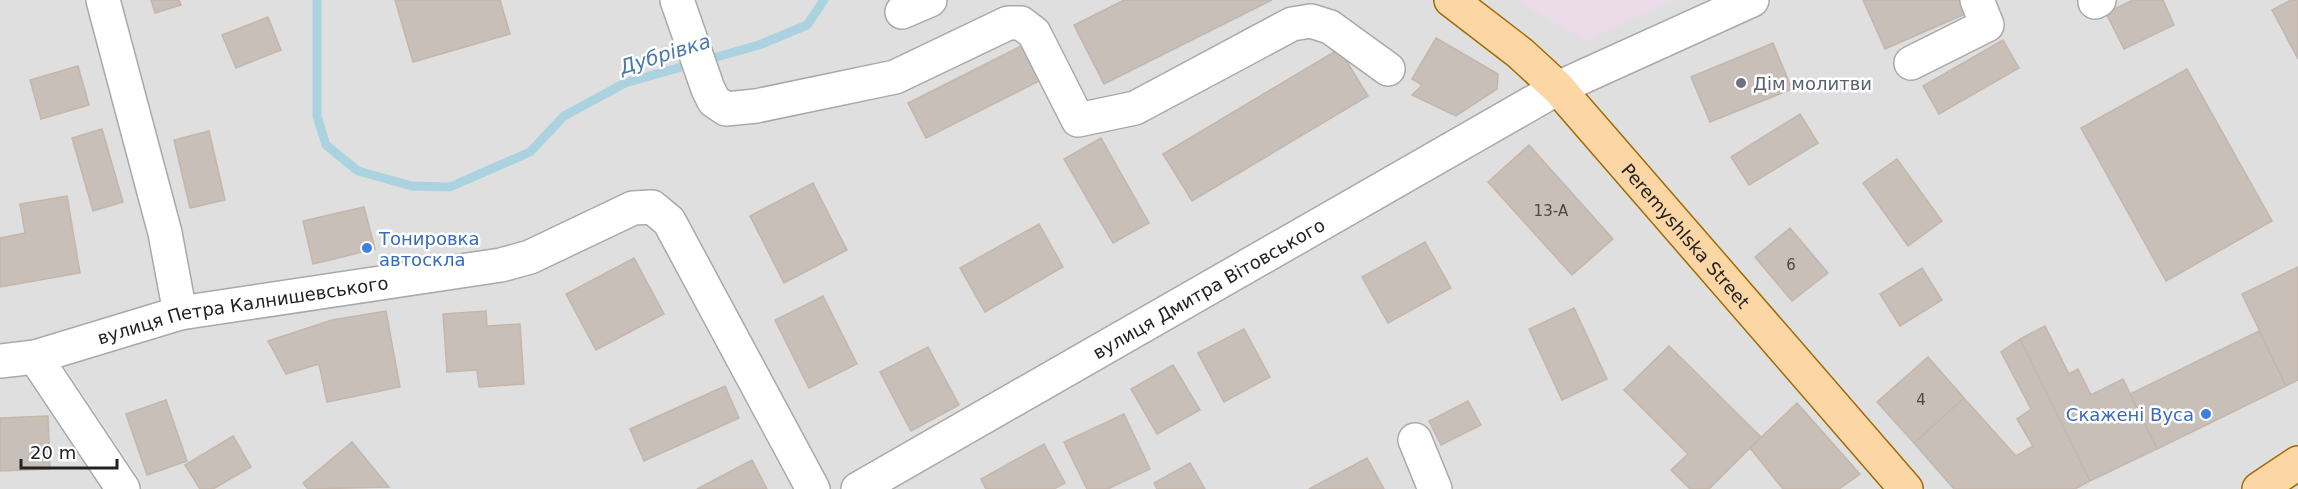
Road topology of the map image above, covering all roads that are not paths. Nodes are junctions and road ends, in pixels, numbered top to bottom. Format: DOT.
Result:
graph roads {
  1 [pos="103,0"];
  2 [pos="1450,0"];
  3 [pos="1752,0"];
  4 [pos="1977,0"];
  5 [pos="681,14"];
  6 [pos="1911,63"];
  7 [pos="1388,69"];
  8 [pos="1558,88"];
  9 [pos="180,313"];
  10 [pos="35,357"];
  11 [pos="0,362"];
  12 [pos="1415,440"];
  13 [pos="2298,463"];
  14 [pos="2266,487"];
  15 [pos="123,489"];
  16 [pos="813,489"];
  17 [pos="858,489"];
  18 [pos="1436,489"];
  19 [pos="1906,489"];
  1 -- 9 [label="street"];
  2 -- 8 [label="main road, Peremyshlska Street"];
  3 -- 8 [label="street, вулиця Дмитра Вітовського"];
  4 -- 6 [label="street"];
  5 -- 7 [label="street"];
  8 -- 17 [label="street, вулиця Дмитра Вітовського"];
  8 -- 19 [label="main road, Peremyshlska Street"];
  9 -- 10 [label="street, вулиця Петра Калнишевського"];
  9 -- 16 [label="street, вулиця Петра Калнишевського"];
  10 -- 11 [label="street, вулиця Петра Калнишевського"];
  10 -- 15 [label="street"];
  12 -- 18 [label="street"];
  13 -- 14 [label="main road"];
}
